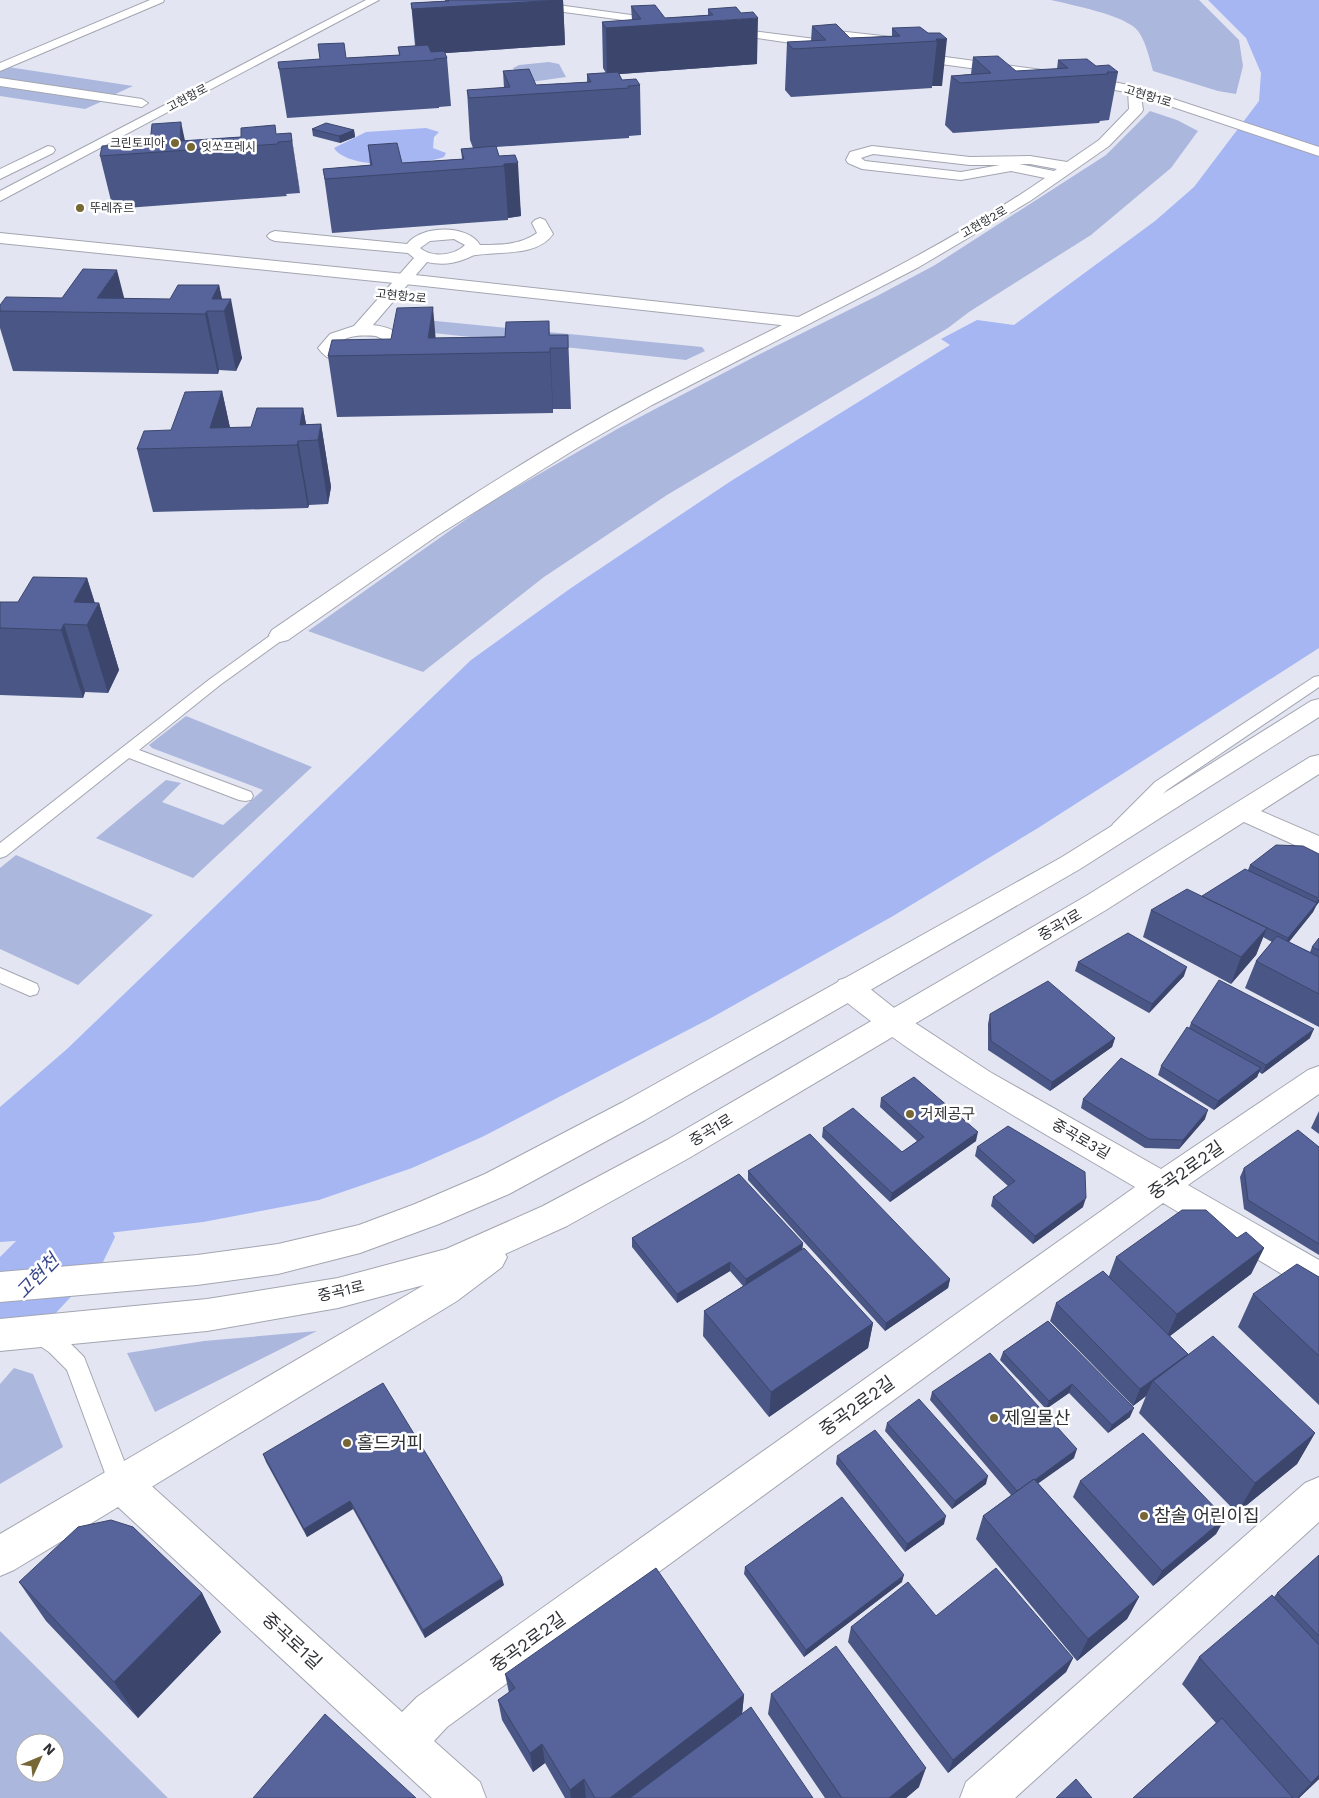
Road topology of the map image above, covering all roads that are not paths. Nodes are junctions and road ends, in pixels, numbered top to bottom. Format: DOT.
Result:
graph roads {
  1 [pos="159,0"];
  2 [pos="350,0"];
  3 [pos="374,0"];
  4 [pos="496,0"];
  5 [pos="555,0"];
  6 [pos="672,14"];
  7 [pos="681,25"];
  8 [pos="298,26"];
  9 [pos="918,44"];
  10 [pos="867,50"];
  11 [pos="896,54"];
  12 [pos="0,67"];
  13 [pos="0,82"];
  14 [pos="1134,90"];
  15 [pos="124,112"];
  16 [pos="62,144"];
  17 [pos="1319,152"];
  18 [pos="1063,171"];
  19 [pos="0,175"];
  20 [pos="0,197"];
  21 [pos="540,223"];
  22 [pos="275,236"];
  23 [pos="0,238"];
  24 [pos="470,250"];
  25 [pos="417,253"];
  26 [pos="0,254"];
  27 [pos="443,258"];
  28 [pos="106,265"];
  29 [pos="403,279"];
  30 [pos="424,281"];
  31 [pos="381,294"];
  32 [pos="799,322"];
  33 [pos="359,331"];
  34 [pos="742,332"];
  35 [pos="771,335"];
  36 [pos="280,635"];
  37 [pos="1319,680"];
  38 [pos="1319,706"];
  39 [pos="127,751"];
  40 [pos="1319,763"];
  41 [pos="245,796"];
  42 [pos="1242,811"];
  43 [pos="1107,840"];
  44 [pos="1319,847"];
  45 [pos="0,852"];
  46 [pos="0,974"];
  47 [pos="849,988"];
  48 [pos="30,989"];
  49 [pos="892,1023"];
  50 [pos="1319,1078"];
  51 [pos="1162,1186"];
  52 [pos="532,1226"];
  53 [pos="1319,1278"];
  54 [pos="0,1287"];
  55 [pos="39,1333"];
  56 [pos="0,1335"];
  57 [pos="121,1484"];
  58 [pos="1319,1496"];
  59 [pos="0,1556"];
  60 [pos="402,1743"];
  61 [pos="464,1798"];
  62 [pos="982,1798"];
  1 -- 12 [label="street"];
  2 -- 8 [label="street"];
  3 -- 20 [label="street, 고현항로"];
  4 -- 7 [label="street"];
  5 -- 6 [label="street"];
  9 -- 10 [label="street"];
  11 -- 14 [label="street, 고현항1로"];
  13 -- 15 [label="street, 고현항로"];
  14 -- 17 [label="street, 고현항1로"];
  14 -- 18 [label="street, 고현항2로"];
  16 -- 19 [label="street"];
  18 -- 18 [label="street"];
  18 -- 32 [label="street, 고현항2로"];
  21 -- 24 [label="street"];
  22 -- 25 [label="street"];
  23 -- 29 [label="street, 고현항2로"];
  24 -- 25 [label="street"];
  24 -- 27 [label="street"];
  25 -- 27 [label="street"];
  25 -- 29 [label="street"];
  26 -- 28 [label="street"];
  27 -- 30 [label="street"];
  29 -- 30 [label="street, 고현항2로"];
  29 -- 31 [label="street"];
  30 -- 31 [label="street, 고현항2로"];
  30 -- 32 [label="street, 고현항2로"];
  31 -- 33 [label="street"];
  32 -- 35 [label="street, 고현항2로"];
  33 -- 33 [label="street"];
  34 -- 35 [label="street"];
  35 -- 36 [label="street, 고현항2로"];
  36 -- 39 [label="lane"];
  37 -- 43 [label="lane"];
  38 -- 43 [label="street"];
  39 -- 41 [label="lane"];
  39 -- 45 [label="lane"];
  40 -- 42 [label="street, 중곡1로"];
  42 -- 44 [label="street"];
  42 -- 49 [label="street, 중곡1로"];
  43 -- 47 [label="street"];
  46 -- 48 [label="lane"];
  47 -- 49 [label="street, 중곡로3길"];
  47 -- 54 [label="street"];
  49 -- 51 [label="street, 중곡로3길"];
  49 -- 52 [label="street, 중곡1로"];
  50 -- 51 [label="street, 중곡2로2길"];
  51 -- 53 [label="street, 중곡로3길"];
  51 -- 60 [label="street, 중곡2로2길"];
  52 -- 55 [label="street, 중곡1로"];
  52 -- 57 [label="street"];
  55 -- 56 [label="street, 중곡1로"];
  55 -- 57 [label="lane"];
  57 -- 59 [label="street"];
  57 -- 60 [label="street, 중곡로1길"];
  58 -- 62 [label="street"];
  60 -- 61 [label="street, 중곡로1길"];
}
